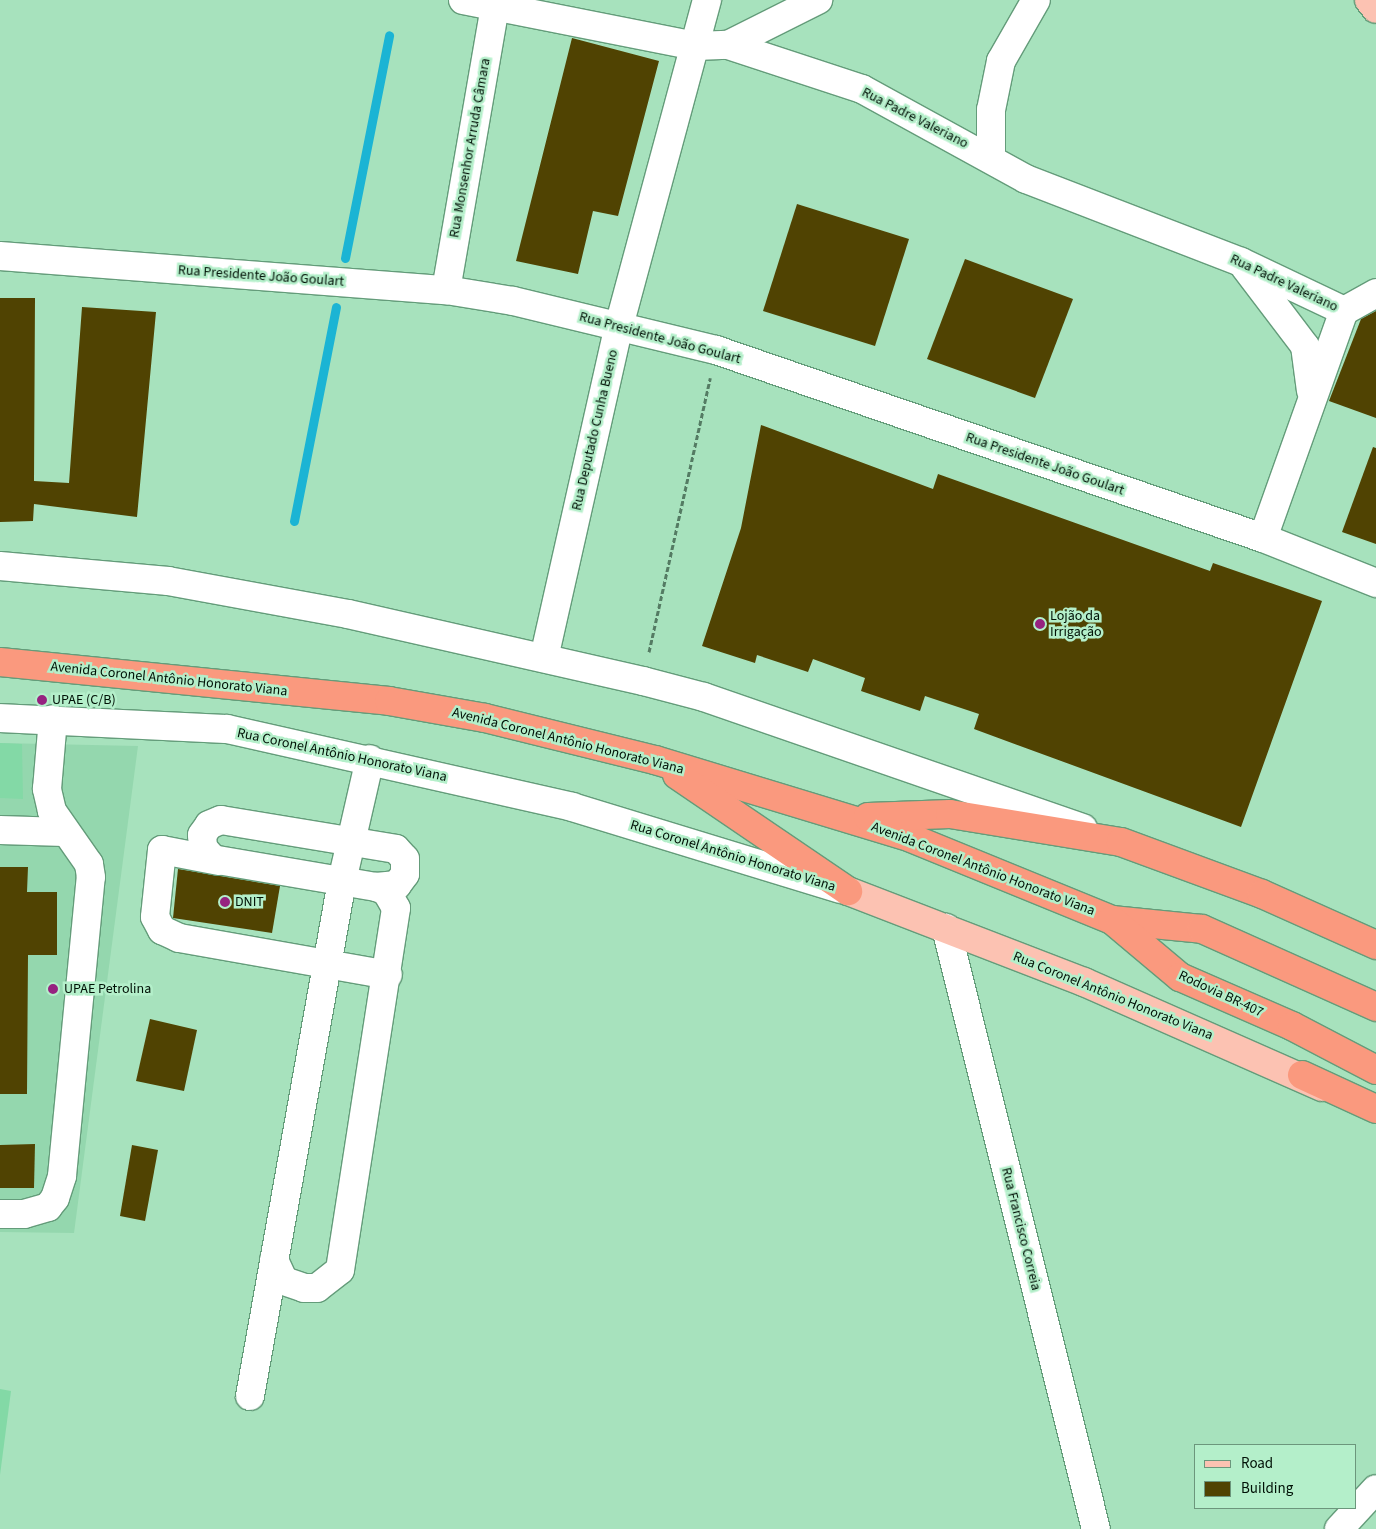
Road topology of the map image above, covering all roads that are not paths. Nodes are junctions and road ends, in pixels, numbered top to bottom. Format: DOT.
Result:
graph roads {
  1 [pos="463,0"];
  2 [pos="708,0"];
  3 [pos="818,0"];
  4 [pos="1036,0"];
  5 [pos="1369,0"];
  6 [pos="495,6"];
  7 [pos="1376,9"];
  8 [pos="728,44"];
  9 [pos="695,46"];
  10 [pos="991,159"];
  11 [pos="0,256"];
  12 [pos="1242,262"];
  13 [pos="446,290"];
  14 [pos="1376,293"];
  15 [pos="1344,311"];
  16 [pos="619,326"];
  17 [pos="1311,400"];
  18 [pos="1263,538"];
  19 [pos="0,566"];
  20 [pos="1376,583"];
  21 [pos="544,658"];
  22 [pos="0,662"];
  23 [pos="0,718"];
  24 [pos="53,719"];
  25 [pos="370,759"];
  26 [pos="655,760"];
  27 [pos="848,818"];
  28 [pos="0,830"];
  29 [pos="64,832"];
  30 [pos="350,840"];
  31 [pos="1121,842"];
  32 [pos="219,861"];
  33 [pos="342,880"];
  34 [pos="376,887"];
  35 [pos="848,891"];
  36 [pos="1112,920"];
  37 [pos="946,928"];
  38 [pos="1376,945"];
  39 [pos="326,964"];
  40 [pos="388,975"];
  41 [pos="1376,1007"];
  42 [pos="1376,1070"];
  43 [pos="1302,1075"];
  44 [pos="1376,1109"];
  45 [pos="1376,1122"];
  46 [pos="0,1214"];
  47 [pos="274,1260"];
  48 [pos="250,1396"];
  49 [pos="1376,1489"];
  50 [pos="1096,1529"];
  51 [pos="1339,1529"];
  1 -- 6 [label="street, Rua Padre Valeriano"];
  2 -- 9 [label="street, Rua Deputado Cunha Bueno"];
  3 -- 8 [label="street"];
  4 -- 10 [label="street"];
  5 -- 7 [label="main road"];
  6 -- 9 [label="street, Rua Padre Valeriano"];
  6 -- 13 [label="street, Rua Monsenhor Arruda Câmara"];
  8 -- 9 [label="street, Rua Padre Valeriano"];
  8 -- 10 [label="street, Rua Padre Valeriano"];
  9 -- 16 [label="street, Rua Deputado Cunha Bueno"];
  10 -- 12 [label="street, Rua Padre Valeriano"];
  11 -- 13 [label="street, Rua Presidente João Goulart"];
  12 -- 15 [label="street, Rua Padre Valeriano"];
  12 -- 17 [label="street"];
  13 -- 16 [label="street, Rua Presidente João Goulart"];
  14 -- 15 [label="street"];
  15 -- 17 [label="street"];
  16 -- 18 [label="street, Rua Presidente João Goulart"];
  16 -- 21 [label="street, Rua Deputado Cunha Bueno"];
  17 -- 18 [label="street"];
  18 -- 20 [label="street, Rua Presidente João Goulart"];
  19 -- 21 [label="street"];
  21 -- 31 [label="street"];
  22 -- 26 [label="highway, Avenida Coronel Antônio Honorato Viana"];
  23 -- 24 [label="street, Rua Coronel Antônio Honorato Viana"];
  24 -- 25 [label="street, Rua Coronel Antônio Honorato Viana"];
  24 -- 29 [label="street"];
  25 -- 30 [label="street"];
  25 -- 35 [label="street, Rua Coronel Antônio Honorato Viana"];
  26 -- 27 [label="highway, Avenida Coronel Antônio Honorato Viana"];
  26 -- 35 [label="highway"];
  27 -- 31 [label="highway"];
  27 -- 36 [label="highway, Avenida Coronel Antônio Honorato Viana"];
  28 -- 29 [label="street"];
  29 -- 46 [label="street"];
  30 -- 32 [label="street"];
  30 -- 33 [label="street"];
  30 -- 34 [label="street"];
  31 -- 38 [label="highway"];
  32 -- 33 [label="street"];
  32 -- 39 [label="street"];
  33 -- 34 [label="street"];
  33 -- 39 [label="street"];
  34 -- 40 [label="street"];
  35 -- 37 [label="main road, Rua Coronel Antônio Honorato Viana"];
  36 -- 41 [label="highway"];
  36 -- 42 [label="highway, Rodovia BR-407"];
  37 -- 43 [label="main road, Rua Coronel Antônio Honorato Viana"];
  37 -- 50 [label="street, Rua Francisco Correia"];
  39 -- 40 [label="street"];
  39 -- 47 [label="street"];
  40 -- 47 [label="street"];
  43 -- 44 [label="highway"];
  43 -- 45 [label="main road, Rua Coronel Antônio Honorato Viana"];
  47 -- 48 [label="street"];
  49 -- 51 [label="street"];
}
